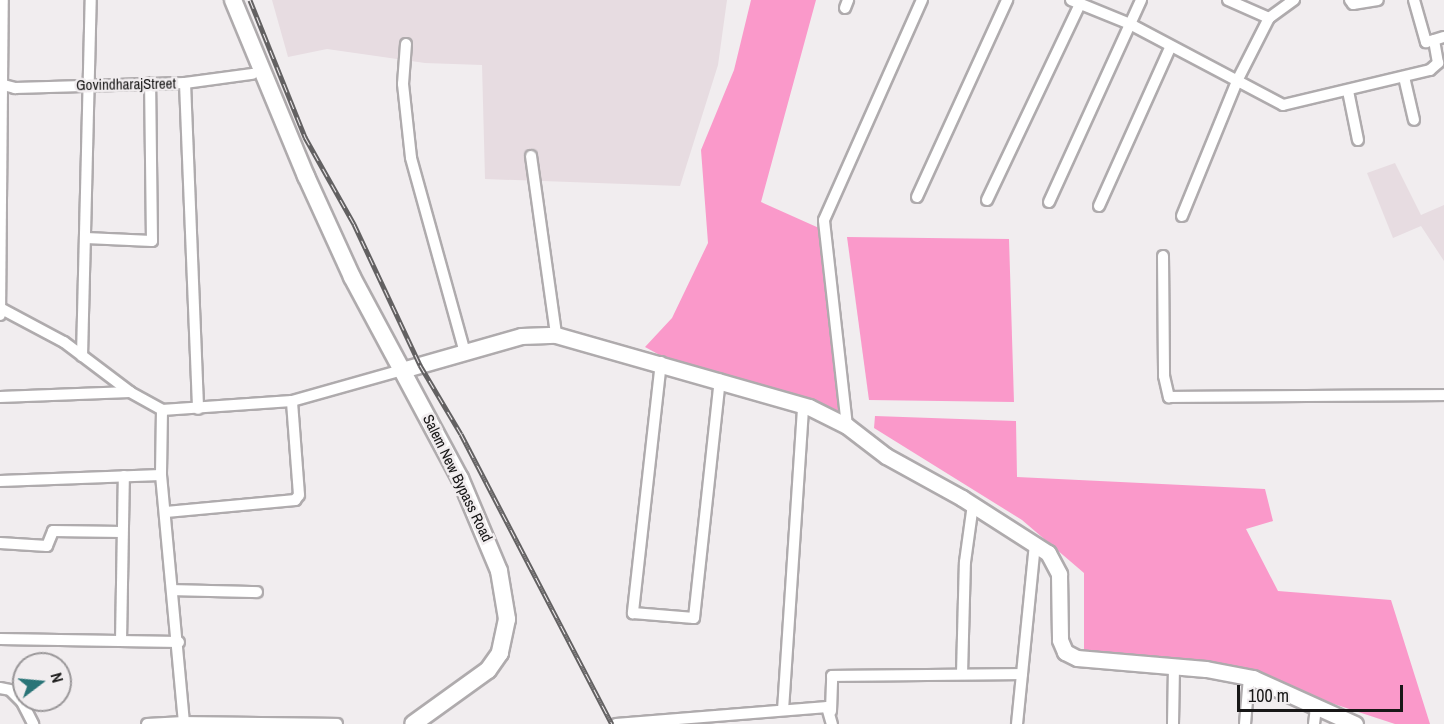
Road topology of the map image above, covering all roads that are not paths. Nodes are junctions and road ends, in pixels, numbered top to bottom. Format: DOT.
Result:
graph roads {
  1 [pos="3,0"];
  2 [pos="91,0"];
  3 [pos="224,0"];
  4 [pos="233,0"];
  5 [pos="922,0"];
  6 [pos="1007,0"];
  7 [pos="1141,0"];
  8 [pos="1228,0"];
  9 [pos="1294,0"];
  10 [pos="1350,0"];
  11 [pos="1378,0"];
  12 [pos="1414,0"];
  13 [pos="1075,2"];
  14 [pos="1269,18"];
  15 [pos="1130,24"];
  16 [pos="1439,38"];
  17 [pos="406,44"];
  18 [pos="1171,46"];
  19 [pos="252,74"];
  20 [pos="1404,77"];
  21 [pos="1237,81"];
  22 [pos="150,83"];
  23 [pos="185,83"];
  24 [pos="91,84"];
  25 [pos="2,85"];
  26 [pos="1348,91"];
  27 [pos="1414,120"];
  28 [pos="1358,140"];
  29 [pos="531,156"];
  30 [pos="917,197"];
  31 [pos="1,200"];
  32 [pos="987,200"];
  33 [pos="1049,202"];
  34 [pos="1099,206"];
  35 [pos="1182,216"];
  36 [pos="86,238"];
  37 [pos="1163,256"];
  38 [pos="352,278"];
  39 [pos="0,309"];
  40 [pos="0,315"];
  41 [pos="556,335"];
  42 [pos="465,353"];
  43 [pos="82,356"];
  44 [pos="661,362"];
  45 [pos="402,370"];
  46 [pos="720,379"];
  47 [pos="130,392"];
  48 [pos="1444,395"];
  49 [pos="0,397"];
  50 [pos="292,401"];
  51 [pos="803,405"];
  52 [pos="198,409"];
  53 [pos="162,410"];
  54 [pos="847,426"];
  55 [pos="161,475"];
  56 [pos="124,476"];
  57 [pos="0,481"];
  58 [pos="973,504"];
  59 [pos="166,512"];
  60 [pos="122,532"];
  61 [pos="0,543"];
  62 [pos="1035,543"];
  63 [pos="174,590"];
  64 [pos="257,592"];
  65 [pos="504,593"];
  66 [pos="0,639"];
  67 [pos="122,641"];
  68 [pos="178,642"];
  69 [pos="1174,666"];
  70 [pos="962,674"];
  71 [pos="1022,675"];
  72 [pos="1249,677"];
  73 [pos="0,688"];
  74 [pos="1316,706"];
  75 [pos="783,710"];
  76 [pos="758,711"];
  77 [pos="831,711"];
  78 [pos="184,722"];
  79 [pos="33,724"];
  80 [pos="147,724"];
  81 [pos="337,724"];
  82 [pos="412,724"];
  83 [pos="426,724"];
  84 [pos="616,724"];
  85 [pos="758,724"];
  86 [pos="832,724"];
  87 [pos="1017,724"];
  88 [pos="1173,724"];
  89 [pos="1245,724"];
  90 [pos="1314,724"];
  91 [pos="1355,724"];
  1 -- 25 [label="street"];
  2 -- 24 [label="street"];
  3 -- 19 [label="main road, Salem New Bypass Road"];
  4 -- 38 [label="main road, Salem New Bypass Road"];
  5 -- 54 [label="street"];
  6 -- 30 [label="street"];
  7 -- 15 [label="street"];
  8 -- 14 [label="street"];
  9 -- 14 [label="street"];
  10 -- 11 [label="street"];
  12 -- 16 [label="street"];
  13 -- 15 [label="street"];
  13 -- 32 [label="street"];
  14 -- 21 [label="street"];
  15 -- 18 [label="street"];
  15 -- 33 [label="street"];
  16 -- 20 [label="street"];
  17 -- 42 [label="street"];
  18 -- 21 [label="street"];
  18 -- 34 [label="street"];
  19 -- 23 [label="street, GovindharajStreet"];
  19 -- 38 [label="main road, Salem New Bypass Road"];
  20 -- 26 [label="street"];
  20 -- 27 [label="street"];
  21 -- 26 [label="street"];
  21 -- 35 [label="street"];
  22 -- 23 [label="street, GovindharajStreet"];
  22 -- 24 [label="street, GovindharajStreet"];
  22 -- 36 [label="street"];
  23 -- 52 [label="street"];
  24 -- 25 [label="street, GovindharajStreet"];
  24 -- 36 [label="street"];
  25 -- 31 [label="street"];
  26 -- 28 [label="street"];
  29 -- 41 [label="street"];
  31 -- 39 [label="street"];
  36 -- 43 [label="street"];
  37 -- 48 [label="street"];
  38 -- 45 [label="main road, Salem New Bypass Road"];
  39 -- 40 [label="street"];
  39 -- 43 [label="street"];
  41 -- 42 [label="street"];
  41 -- 44 [label="street"];
  42 -- 45 [label="street"];
  43 -- 47 [label="street"];
  44 -- 46 [label="street"];
  44 -- 46 [label="street"];
  45 -- 50 [label="street"];
  45 -- 65 [label="main road, Salem New Bypass Road"];
  46 -- 51 [label="street"];
  47 -- 49 [label="street"];
  47 -- 53 [label="street"];
  50 -- 52 [label="street"];
  50 -- 59 [label="street"];
  51 -- 54 [label="street"];
  51 -- 75 [label="street"];
  52 -- 53 [label="street"];
  53 -- 55 [label="street"];
  54 -- 58 [label="street"];
  55 -- 56 [label="street"];
  55 -- 59 [label="street"];
  56 -- 57 [label="street"];
  56 -- 60 [label="street"];
  58 -- 62 [label="street"];
  58 -- 70 [label="street"];
  59 -- 63 [label="street"];
  60 -- 61 [label="street"];
  60 -- 67 [label="street"];
  62 -- 69 [label="street"];
  62 -- 71 [label="street"];
  63 -- 64 [label="street"];
  63 -- 68 [label="street"];
  65 -- 82 [label="main road, Salem New Bypass Road"];
  65 -- 83 [label="main road"];
  66 -- 67 [label="street"];
  67 -- 68 [label="street"];
  68 -- 78 [label="street"];
  69 -- 72 [label="street"];
  69 -- 88 [label="street"];
  70 -- 71 [label="street"];
  70 -- 77 [label="street"];
  71 -- 87 [label="street"];
  72 -- 74 [label="street"];
  72 -- 89 [label="street"];
  73 -- 79 [label="street"];
  74 -- 90 [label="street"];
  74 -- 91 [label="street"];
  75 -- 76 [label="street"];
  75 -- 77 [label="street"];
  76 -- 84 [label="street"];
  76 -- 85 [label="street"];
  77 -- 86 [label="street"];
  78 -- 80 [label="street"];
  78 -- 81 [label="street"];
}
